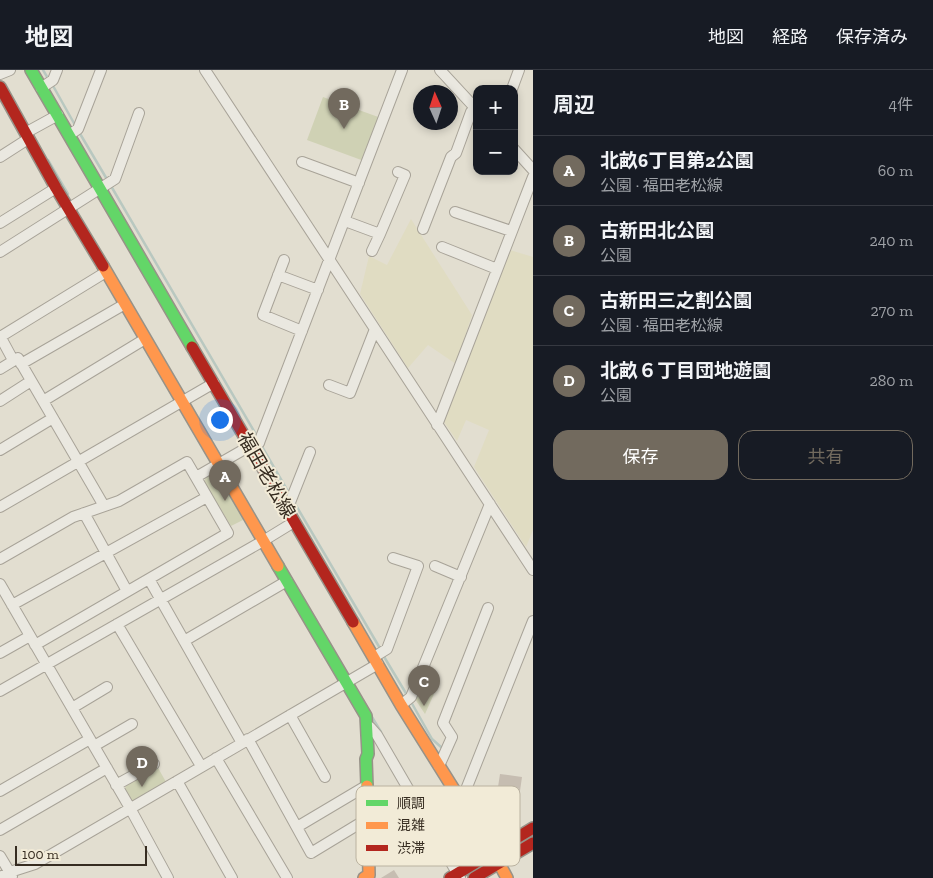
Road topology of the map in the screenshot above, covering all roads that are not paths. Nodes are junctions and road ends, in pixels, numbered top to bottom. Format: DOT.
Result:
graph roads {
  1 [pos="31,70"];
  2 [pos="57,70"];
  3 [pos="101,70"];
  4 [pos="205,70"];
  5 [pos="402,70"];
  6 [pos="440,70"];
  7 [pos="519,70"];
  8 [pos="47,84"];
  9 [pos="513,85"];
  10 [pos="0,88"];
  11 [pos="473,109"];
  12 [pos="473,112"];
  13 [pos="139,113"];
  14 [pos="58,116"];
  15 [pos="74,131"];
  16 [pos="28,133"];
  17 [pos="518,153"];
  18 [pos="0,157"];
  19 [pos="302,162"];
  20 [pos="533,169"];
  21 [pos="398,172"];
  22 [pos="533,177"];
  23 [pos="106,184"];
  24 [pos="359,184"];
  25 [pos="56,188"];
  26 [pos="73,206"];
  27 [pos="455,212"];
  28 [pos="344,221"];
  29 [pos="0,222"];
  30 [pos="423,229"];
  31 [pos="511,231"];
  32 [pos="380,234"];
  33 [pos="442,247"];
  34 [pos="372,251"];
  35 [pos="0,252"];
  36 [pos="330,256"];
  37 [pos="284,260"];
  38 [pos="497,269"];
  39 [pos="106,272"];
  40 [pos="278,275"];
  41 [pos="318,290"];
  42 [pos="125,304"];
  43 [pos="375,329"];
  44 [pos="302,331"];
  45 [pos="0,337"];
  46 [pos="145,339"];
  47 [pos="17,362"];
  48 [pos="0,369"];
  49 [pos="31,381"];
  50 [pos="214,383"];
  51 [pos="328,385"];
  52 [pos="185,400"];
  53 [pos="0,401"];
  54 [pos="43,401"];
  55 [pos="53,418"];
  56 [pos="438,422"];
  57 [pos="255,444"];
  58 [pos="0,450"];
  59 [pos="310,452"];
  60 [pos="79,462"];
  61 [pos="221,463"];
  62 [pos="196,477"];
  63 [pos="207,497"];
  64 [pos="290,501"];
  65 [pos="490,504"];
  66 [pos="104,506"];
  67 [pos="0,507"];
  68 [pos="84,513"];
  69 [pos="294,522"];
  70 [pos="266,539"];
  71 [pos="106,553"];
  72 [pos="394,558"];
  73 [pos="0,559"];
  74 [pos="435,566"];
  75 [pos="533,570"];
  76 [pos="461,577"];
  77 [pos="149,579"];
  78 [pos="287,582"];
  79 [pos="1,588"];
  80 [pos="127,591"];
  81 [pos="160,599"];
  82 [pos="12,605"];
  83 [pos="488,608"];
  84 [pos="533,621"];
  85 [pos="117,624"];
  86 [pos="32,640"];
  87 [pos="184,641"];
  88 [pos="0,653"];
  89 [pos="379,656"];
  90 [pos="46,664"];
  91 [pos="347,682"];
  92 [pos="107,687"];
  93 [pos="0,691"];
  94 [pos="407,701"];
  95 [pos="72,708"];
  96 [pos="290,715"];
  97 [pos="132,724"];
  98 [pos="370,728"];
  99 [pos="245,741"];
  100 [pos="92,742"];
  101 [pos="216,758"];
  102 [pos="154,764"];
  103 [pos="201,766"];
  104 [pos="439,766"];
  105 [pos="107,768"];
  106 [pos="325,777"];
  107 [pos="177,780"];
  108 [pos="116,785"];
  109 [pos="366,786"];
  110 [pos="403,786"];
  111 [pos="451,786"];
  112 [pos="467,786"];
  113 [pos="0,791"];
  114 [pos="356,792"];
  115 [pos="130,808"];
  116 [pos="356,825"];
  117 [pos="297,827"];
  118 [pos="533,828"];
  119 [pos="0,830"];
  120 [pos="520,836"];
  121 [pos="533,843"];
  122 [pos="520,851"];
  123 [pos="0,856"];
  124 [pos="369,866"];
  125 [pos="450,866"];
  126 [pos="472,866"];
  127 [pos="496,866"];
  128 [pos="501,866"];
  129 [pos="11,875"];
  130 [pos="456,877"];
  131 [pos="0,878"];
  132 [pos="168,878"];
  133 [pos="232,878"];
  134 [pos="287,878"];
  135 [pos="364,878"];
  136 [pos="474,878"];
  137 [pos="507,878"];
  1 -- 8 [label="street, 福田老松線"];
  2 -- 8 [label="street"];
  3 -- 15 [label="street"];
  4 -- 36 [label="street"];
  5 -- 24 [label="street"];
  6 -- 11 [label="street"];
  7 -- 9 [label="street"];
  8 -- 14 [label="street, 福田老松線"];
  10 -- 16 [label="street"];
  12 -- 30 [label="street"];
  13 -- 23 [label="street"];
  14 -- 15 [label="street, 福田老松線"];
  14 -- 16 [label="street"];
  15 -- 23 [label="street, 福田老松線"];
  16 -- 18 [label="street"];
  16 -- 25 [label="street"];
  17 -- 20 [label="street"];
  19 -- 24 [label="street"];
  21 -- 32 [label="street"];
  22 -- 31 [label="street"];
  23 -- 26 [label="street"];
  23 -- 50 [label="street, 福田老松線"];
  24 -- 28 [label="street"];
  25 -- 26 [label="street"];
  25 -- 29 [label="street"];
  26 -- 35 [label="street"];
  26 -- 39 [label="street"];
  27 -- 31 [label="street"];
  28 -- 32 [label="street"];
  28 -- 36 [label="street"];
  31 -- 38 [label="street"];
  32 -- 34 [label="street"];
  33 -- 38 [label="street"];
  36 -- 41 [label="street"];
  36 -- 43 [label="street"];
  37 -- 40 [label="street"];
  38 -- 56 [label="street"];
  39 -- 42 [label="street"];
  39 -- 45 [label="street"];
  40 -- 41 [label="street"];
  40 -- 44 [label="street"];
  41 -- 44 [label="street"];
  42 -- 46 [label="street"];
  42 -- 47 [label="street"];
  43 -- 51 [label="street"];
  43 -- 56 [label="street"];
  44 -- 57 [label="street"];
  45 -- 47 [label="street"];
  46 -- 52 [label="street"];
  46 -- 54 [label="street"];
  47 -- 48 [label="street"];
  47 -- 49 [label="street"];
  49 -- 53 [label="street"];
  49 -- 54 [label="street"];
  50 -- 52 [label="street"];
  50 -- 57 [label="street, 福田老松線"];
  52 -- 60 [label="street"];
  52 -- 61 [label="street"];
  54 -- 55 [label="street"];
  55 -- 58 [label="street"];
  55 -- 60 [label="street"];
  56 -- 65 [label="street"];
  57 -- 61 [label="street"];
  57 -- 64 [label="street, 福田老松線"];
  59 -- 64 [label="street"];
  60 -- 66 [label="street"];
  60 -- 67 [label="street"];
  61 -- 62 [label="street"];
  61 -- 70 [label="street"];
  62 -- 63 [label="street"];
  62 -- 66 [label="street"];
  63 -- 71 [label="street"];
  63 -- 77 [label="street"];
  64 -- 69 [label="street, 福田老松線"];
  65 -- 75 [label="street"];
  65 -- 76 [label="street"];
  66 -- 68 [label="street"];
  68 -- 71 [label="street"];
  68 -- 73 [label="street"];
  69 -- 70 [label="street"];
  69 -- 89 [label="street, 福田老松線"];
  70 -- 78 [label="street"];
  70 -- 81 [label="street"];
  71 -- 80 [label="street"];
  71 -- 82 [label="street"];
  72 -- 89 [label="street"];
  74 -- 76 [label="street"];
  76 -- 94 [label="street"];
  77 -- 80 [label="street"];
  77 -- 81 [label="street"];
  78 -- 87 [label="street"];
  78 -- 91 [label="street"];
  79 -- 82 [label="street"];
  80 -- 86 [label="street"];
  81 -- 85 [label="street"];
  81 -- 87 [label="street"];
  82 -- 86 [label="street"];
  83 -- 104 [label="street"];
  84 -- 112 [label="street"];
  85 -- 90 [label="street"];
  85 -- 103 [label="street"];
  86 -- 88 [label="street"];
  86 -- 90 [label="street"];
  87 -- 99 [label="street"];
  89 -- 91 [label="street"];
  89 -- 94 [label="street, 福田老松線"];
  90 -- 93 [label="street"];
  90 -- 95 [label="street"];
  91 -- 96 [label="street"];
  91 -- 98 [label="street"];
  92 -- 95 [label="street"];
  94 -- 104 [label="street, 福田老松線"];
  95 -- 100 [label="street"];
  96 -- 99 [label="street"];
  96 -- 106 [label="street"];
  97 -- 100 [label="street"];
  98 -- 109 [label="street"];
  98 -- 110 [label="street"];
  99 -- 101 [label="street"];
  99 -- 117 [label="street"];
  100 -- 105 [label="street"];
  100 -- 113 [label="street"];
  101 -- 103 [label="street"];
  101 -- 134 [label="street"];
  102 -- 108 [label="street"];
  103 -- 107 [label="street"];
  104 -- 111 [label="street, 福田老松線"];
  105 -- 108 [label="street"];
  105 -- 119 [label="street"];
  107 -- 115 [label="street"];
  107 -- 133 [label="street"];
  108 -- 115 [label="street"];
  114 -- 117 [label="street"];
  115 -- 129 [label="street"];
  115 -- 132 [label="street"];
  116 -- 117 [label="street"];
  118 -- 120 [label="street"];
  121 -- 122 [label="street"];
  123 -- 129 [label="street"];
  124 -- 135 [label="street"];
  125 -- 130 [label="street"];
  126 -- 130 [label="street"];
  127 -- 136 [label="street"];
  128 -- 137 [label="street, 福田老松線"];
  129 -- 131 [label="street"];
}
